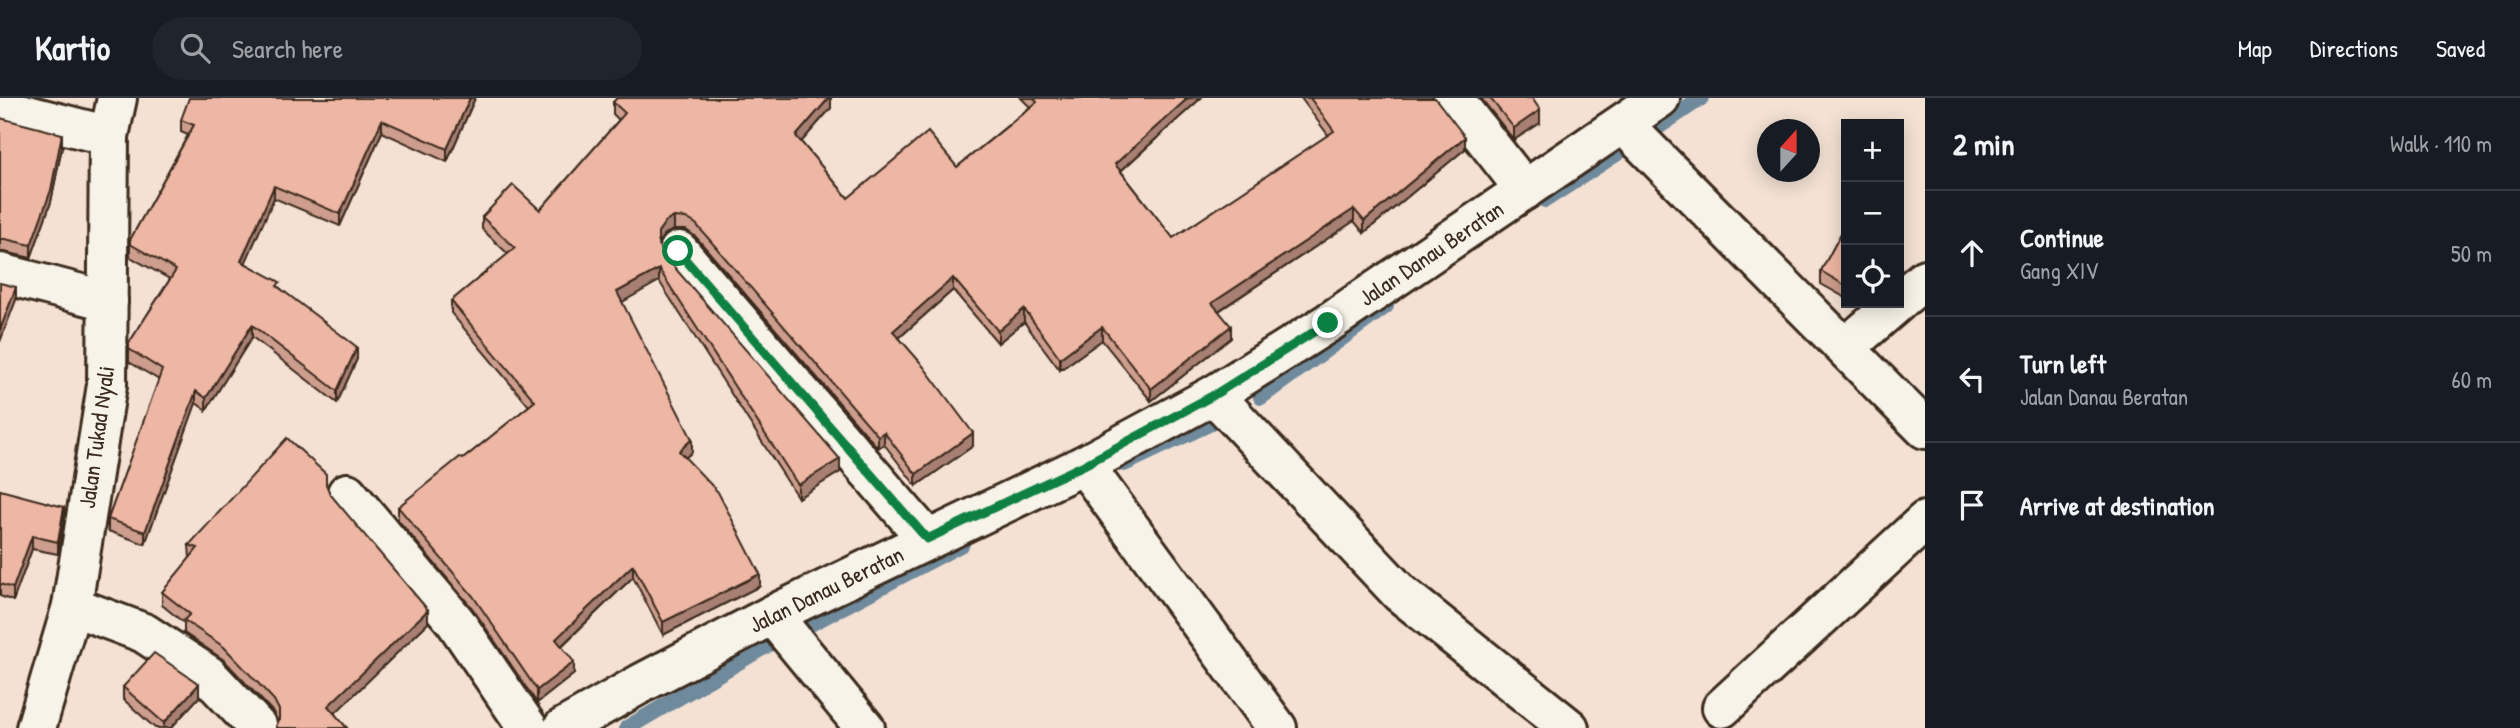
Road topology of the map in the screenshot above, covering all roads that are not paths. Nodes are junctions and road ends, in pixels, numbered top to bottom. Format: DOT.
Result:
graph roads {
  1 [pos="117,98"];
  2 [pos="1453,98"];
  3 [pos="1660,98"];
  4 [pos="0,108"];
  5 [pos="1623,124"];
  6 [pos="109,136"];
  7 [pos="1525,190"];
  8 [pos="678,251"];
  9 [pos="0,273"];
  10 [pos="1925,278"];
  11 [pos="1904,297"];
  12 [pos="108,301"];
  13 [pos="1891,308"];
  14 [pos="1846,347"];
  15 [pos="1214,395"];
  16 [pos="1925,429"];
  17 [pos="1084,465"];
  18 [pos="347,493"];
  19 [pos="1925,521"];
  20 [pos="927,539"];
  21 [pos="72,606"];
  22 [pos="772,615"];
  23 [pos="1722,708"];
  24 [pos="36,728"];
  25 [pos="258,728"];
  26 [pos="528,728"];
  27 [pos="563,728"];
  28 [pos="865,728"];
  29 [pos="1277,728"];
  30 [pos="1569,728"];
  1 -- 6 [label="street, Jalan Tukad Nyali"];
  2 -- 7 [label="street"];
  3 -- 5 [label="street, Jalan Danau Beratan"];
  4 -- 6 [label="street"];
  5 -- 7 [label="street, Jalan Danau Beratan"];
  5 -- 14 [label="street"];
  6 -- 12 [label="street, Jalan Tukad Nyali"];
  7 -- 15 [label="street, Jalan Danau Beratan"];
  8 -- 20 [label="street"];
  9 -- 12 [label="street"];
  10 -- 11 [label="street"];
  12 -- 21 [label="street, Jalan Tukad Nyali"];
  13 -- 14 [label="street"];
  14 -- 16 [label="street"];
  15 -- 17 [label="street, Jalan Danau Beratan"];
  15 -- 30 [label="street"];
  17 -- 20 [label="street, Jalan Danau Beratan"];
  17 -- 29 [label="street"];
  18 -- 26 [label="street"];
  19 -- 23 [label="street"];
  20 -- 22 [label="street, Jalan Danau Beratan"];
  21 -- 24 [label="street, Jalan Tukad Nyali"];
  21 -- 25 [label="street"];
  22 -- 27 [label="street, Jalan Danau Beratan"];
  22 -- 28 [label="street"];
}
